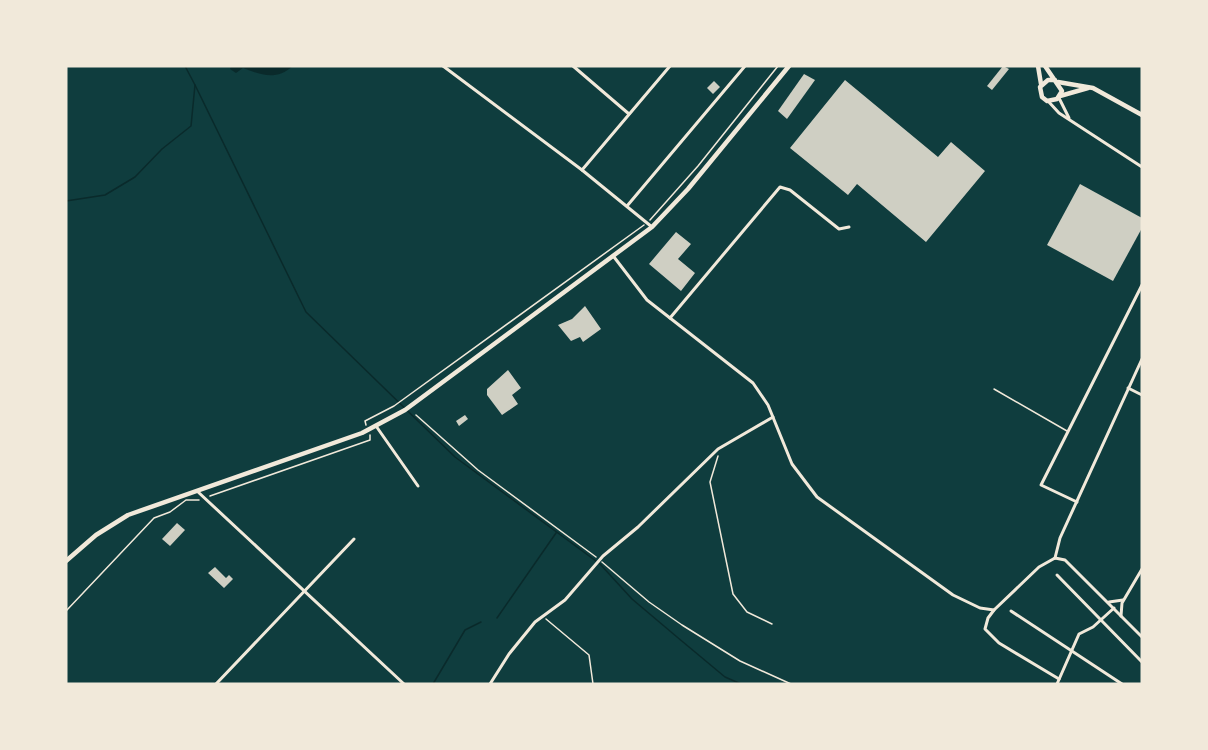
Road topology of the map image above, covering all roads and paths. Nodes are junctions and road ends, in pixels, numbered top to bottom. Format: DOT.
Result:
graph roads {
  1 [pos="443,66"];
  2 [pos="573,66"];
  3 [pos="670,66"];
  4 [pos="745,66"];
  5 [pos="778,66"];
  6 [pos="789,66"];
  7 [pos="1038,66"];
  8 [pos="1045,66"];
  9 [pos="1057,81"];
  10 [pos="1041,84"];
  11 [pos="1090,88"];
  12 [pos="1060,97"];
  13 [pos="1047,101"];
  14 [pos="629,114"];
  15 [pos="1142,115"];
  16 [pos="1070,120"];
  17 [pos="1142,167"];
  18 [pos="582,170"];
  19 [pos="627,206"];
  20 [pos="646,223"];
  21 [pos="849,227"];
  22 [pos="652,228"];
  23 [pos="614,257"];
  24 [pos="1142,285"];
  25 [pos="670,318"];
  26 [pos="1142,359"];
  27 [pos="1128,388"];
  28 [pos="994,389"];
  29 [pos="1142,395"];
  30 [pos="773,417"];
  31 [pos="376,426"];
  32 [pos="368,430"];
  33 [pos="1067,432"];
  34 [pos="718,449"];
  35 [pos="418,486"];
  36 [pos="196,490"];
  37 [pos="213,495"];
  38 [pos="204,499"];
  39 [pos="1077,502"];
  40 [pos="354,539"];
  41 [pos="1055,558"];
  42 [pos="67,559"];
  43 [pos="1142,570"];
  44 [pos="1057,575"];
  45 [pos="304,589"];
  46 [pos="1124,599"];
  47 [pos="1107,601"];
  48 [pos="1114,608"];
  49 [pos="66,610"];
  50 [pos="994,610"];
  51 [pos="1011,611"];
  52 [pos="542,616"];
  53 [pos="1121,616"];
  54 [pos="1101,620"];
  55 [pos="772,624"];
  56 [pos="1142,638"];
  57 [pos="1071,652"];
  58 [pos="1142,662"];
  59 [pos="1059,679"];
  60 [pos="216,684"];
  61 [pos="404,684"];
  62 [pos="490,684"];
  63 [pos="593,684"];
  64 [pos="1057,684"];
  65 [pos="1122,684"];
  1 -- 18 [label="street"];
  2 -- 14 [label="street"];
  3 -- 14 [label="street"];
  4 -- 19 [label="street"];
  5 -- 20 [label="path"];
  6 -- 22 [label="main road"];
  7 -- 10 [label="main road"];
  8 -- 9 [label="main road"];
  9 -- 10 [label="main road"];
  9 -- 11 [label="main road"];
  9 -- 12 [label="main road"];
  10 -- 13 [label="main road"];
  11 -- 12 [label="main road"];
  11 -- 15 [label="main road"];
  12 -- 13 [label="main road"];
  12 -- 16 [label="street"];
  13 -- 16 [label="street"];
  14 -- 18 [label="street"];
  16 -- 17 [label="street"];
  18 -- 19 [label="street"];
  19 -- 20 [label="street"];
  20 -- 22 [label="street"];
  20 -- 32 [label="path"];
  21 -- 25 [label="street"];
  22 -- 23 [label="main road"];
  23 -- 25 [label="street"];
  23 -- 31 [label="main road"];
  24 -- 33 [label="street"];
  25 -- 30 [label="street"];
  26 -- 27 [label="street"];
  27 -- 29 [label="street"];
  27 -- 39 [label="street"];
  28 -- 33 [label="lane"];
  30 -- 34 [label="street"];
  30 -- 50 [label="street"];
  31 -- 32 [label="main road"];
  31 -- 35 [label="street"];
  32 -- 36 [label="main road"];
  32 -- 37 [label="path"];
  33 -- 39 [label="street"];
  34 -- 52 [label="street"];
  34 -- 55 [label="path"];
  36 -- 38 [label="street"];
  36 -- 42 [label="main road"];
  38 -- 45 [label="street"];
  38 -- 49 [label="path"];
  39 -- 41 [label="street"];
  40 -- 45 [label="street"];
  41 -- 47 [label="street"];
  41 -- 50 [label="street"];
  43 -- 46 [label="street"];
  44 -- 54 [label="street"];
  45 -- 60 [label="street"];
  45 -- 61 [label="street"];
  46 -- 47 [label="street"];
  46 -- 53 [label="street"];
  47 -- 48 [label="street"];
  48 -- 53 [label="street"];
  48 -- 54 [label="street"];
  50 -- 59 [label="street"];
  51 -- 57 [label="street"];
  52 -- 62 [label="street"];
  52 -- 63 [label="path"];
  53 -- 56 [label="street"];
  54 -- 57 [label="street"];
  54 -- 58 [label="street"];
  57 -- 59 [label="street"];
  57 -- 65 [label="street"];
  59 -- 64 [label="street"];
}
